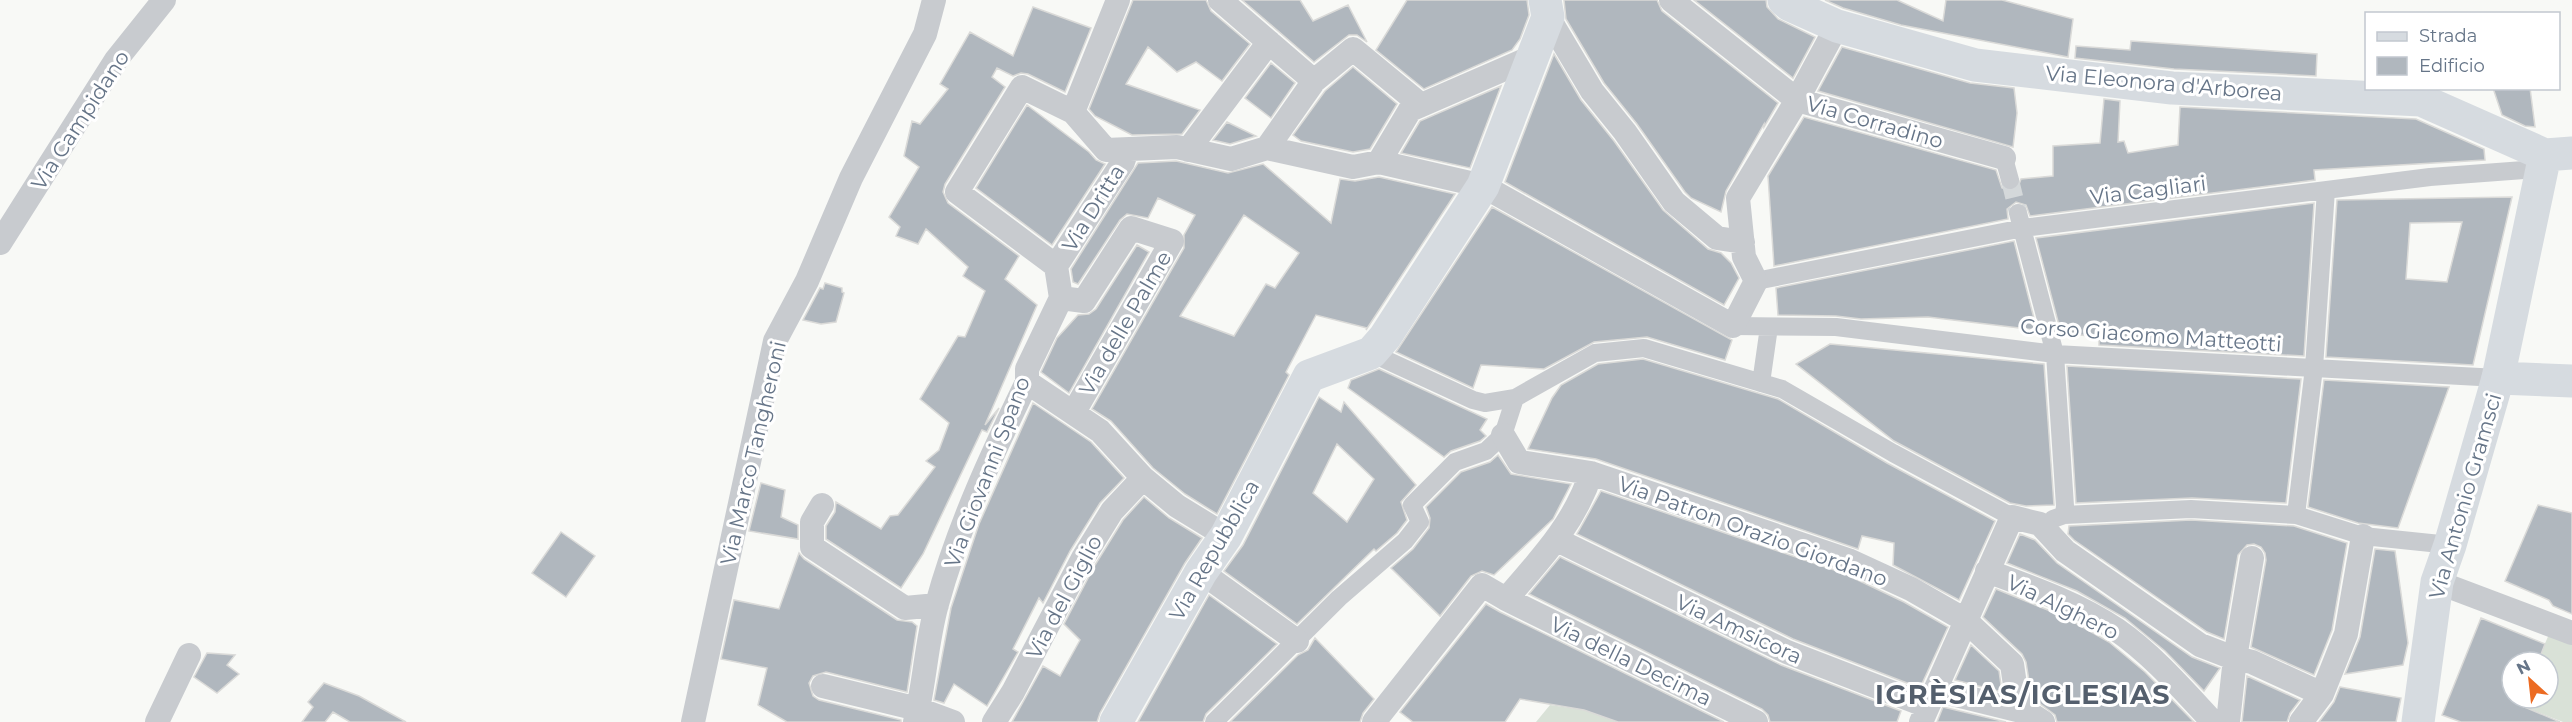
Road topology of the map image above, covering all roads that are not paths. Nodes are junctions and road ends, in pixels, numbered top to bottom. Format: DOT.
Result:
graph roads {
  1 [pos="164,0"];
  2 [pos="934,0"];
  3 [pos="1119,0"];
  4 [pos="1220,0"];
  5 [pos="1671,0"];
  6 [pos="1784,0"];
  7 [pos="1546,8"];
  8 [pos="1837,26"];
  9 [pos="1269,42"];
  10 [pos="1532,57"];
  11 [pos="1314,81"];
  12 [pos="1797,100"];
  13 [pos="1421,105"];
  14 [pos="1073,112"];
  15 [pos="1267,148"];
  16 [pos="1127,150"];
  17 [pos="1188,150"];
  18 [pos="2553,160"];
  19 [pos="1380,162"];
  20 [pos="2007,169"];
  21 [pos="1483,186"];
  22 [pos="2326,190"];
  23 [pos="2020,221"];
  24 [pos="1743,242"];
  25 [pos="0,243"];
  26 [pos="1056,266"];
  27 [pos="1755,281"];
  28 [pos="1061,298"];
  29 [pos="1733,326"];
  30 [pos="1769,327"];
  31 [pos="1371,353"];
  32 [pos="2055,354"];
  33 [pos="2314,368"];
  34 [pos="2498,378"];
  35 [pos="2572,381"];
  36 [pos="1027,382"];
  37 [pos="1761,383"];
  38 [pos="1515,398"];
  39 [pos="1074,412"];
  40 [pos="1503,435"];
  41 [pos="1591,473"];
  42 [pos="1143,478"];
  43 [pos="822,505"];
  44 [pos="2067,512"];
  45 [pos="2296,515"];
  46 [pos="2009,521"];
  47 [pos="2040,524"];
  48 [pos="1226,536"];
  49 [pos="2363,536"];
  50 [pos="1557,540"];
  51 [pos="2450,545"];
  52 [pos="2252,558"];
  53 [pos="1987,571"];
  54 [pos="1201,572"];
  55 [pos="2437,582"];
  56 [pos="1506,599"];
  57 [pos="937,605"];
  58 [pos="1965,620"];
  59 [pos="2572,633"];
  60 [pos="1303,634"];
  61 [pos="189,655"];
  62 [pos="2235,658"];
  63 [pos="823,686"];
  64 [pos="2322,694"];
  65 [pos="1928,706"];
  66 [pos="1386,714"];
  67 [pos="916,716"];
  68 [pos="2036,717"];
  69 [pos="2419,721"];
  70 [pos="157,722"];
  71 [pos="693,722"];
  72 [pos="953,722"];
  73 [pos="994,722"];
  74 [pos="1116,722"];
  75 [pos="1214,722"];
  76 [pos="1756,722"];
  77 [pos="2213,722"];
  78 [pos="2228,722"];
  79 [pos="2301,722"];
  1 -- 25 [label="street, Via Campidano"];
  2 -- 71 [label="street, Via Marco Tangheroni"];
  3 -- 14 [label="street"];
  4 -- 9 [label="street"];
  5 -- 12 [label="street, Via Corradino"];
  6 -- 8 [label="main road, Via Eleonora d'Arborea"];
  7 -- 10 [label="main road"];
  7 -- 24 [label="street"];
  8 -- 12 [label="street"];
  8 -- 18 [label="main road, Via Eleonora d'Arborea"];
  9 -- 11 [label="street"];
  9 -- 17 [label="street"];
  10 -- 13 [label="street"];
  10 -- 21 [label="main road"];
  11 -- 13 [label="street"];
  11 -- 15 [label="street"];
  12 -- 20 [label="street, Via Corradino"];
  12 -- 24 [label="street"];
  13 -- 19 [label="street"];
  14 -- 16 [label="street"];
  14 -- 26 [label="street"];
  15 -- 17 [label="street"];
  15 -- 19 [label="street"];
  16 -- 17 [label="street"];
  16 -- 26 [label="street, Via Dritta"];
  18 -- 22 [label="street, Via Cagliari"];
  18 -- 34 [label="main road, Via Antonio Gramsci"];
  19 -- 21 [label="street"];
  21 -- 29 [label="street"];
  21 -- 31 [label="main road"];
  22 -- 23 [label="street, Via Cagliari"];
  22 -- 33 [label="street"];
  23 -- 27 [label="street, Via Cagliari"];
  23 -- 32 [label="street"];
  24 -- 27 [label="street"];
  26 -- 28 [label="street"];
  27 -- 29 [label="street"];
  28 -- 36 [label="street, Via Giovanni Spano"];
  28 -- 39 [label="street, Via delle Palme"];
  29 -- 30 [label="street, Corso Giacomo Matteotti"];
  30 -- 32 [label="street, Corso Giacomo Matteotti"];
  30 -- 37 [label="street"];
  31 -- 38 [label="street"];
  31 -- 48 [label="main road, Via Repubblica"];
  32 -- 33 [label="street, Corso Giacomo Matteotti"];
  32 -- 44 [label="street"];
  33 -- 34 [label="street, Corso Giacomo Matteotti"];
  33 -- 45 [label="street"];
  34 -- 35 [label="main road"];
  34 -- 51 [label="main road, Via Antonio Gramsci"];
  36 -- 39 [label="street"];
  36 -- 57 [label="street, Via Giovanni Spano"];
  37 -- 38 [label="street"];
  37 -- 46 [label="street"];
  38 -- 40 [label="street"];
  39 -- 42 [label="street"];
  40 -- 41 [label="street, Via Patron Orazio Giordano"];
  40 -- 60 [label="street"];
  41 -- 50 [label="street"];
  41 -- 58 [label="street, Via Patron Orazio Giordano"];
  42 -- 48 [label="street"];
  42 -- 73 [label="street, Via del Giglio"];
  43 -- 57 [label="street"];
  44 -- 45 [label="street"];
  44 -- 47 [label="street"];
  45 -- 49 [label="street"];
  46 -- 47 [label="street"];
  46 -- 53 [label="street"];
  47 -- 62 [label="street"];
  48 -- 54 [label="main road, Via Repubblica"];
  49 -- 51 [label="street"];
  49 -- 64 [label="street"];
  50 -- 56 [label="street"];
  50 -- 65 [label="street, Via Amsicora"];
  51 -- 55 [label="main road, Via Antonio Gramsci"];
  52 -- 62 [label="street"];
  53 -- 58 [label="street"];
  53 -- 77 [label="street, Via Alghero"];
  54 -- 60 [label="street"];
  54 -- 74 [label="main road, Via Repubblica"];
  55 -- 59 [label="street"];
  55 -- 69 [label="main road, Via Antonio Gramsci"];
  56 -- 66 [label="street, Via della Decima"];
  56 -- 76 [label="street, Via della Decima"];
  57 -- 67 [label="street, Via Giovanni Spano"];
  58 -- 65 [label="street"];
  58 -- 68 [label="street, Via Patron Orazio Giordano"];
  60 -- 75 [label="street"];
  61 -- 70 [label="street"];
  62 -- 64 [label="street"];
  62 -- 78 [label="street"];
  63 -- 67 [label="street"];
  64 -- 79 [label="street"];
  65 -- 68 [label="street, Via Amsicora"];
  67 -- 72 [label="street"];
}
